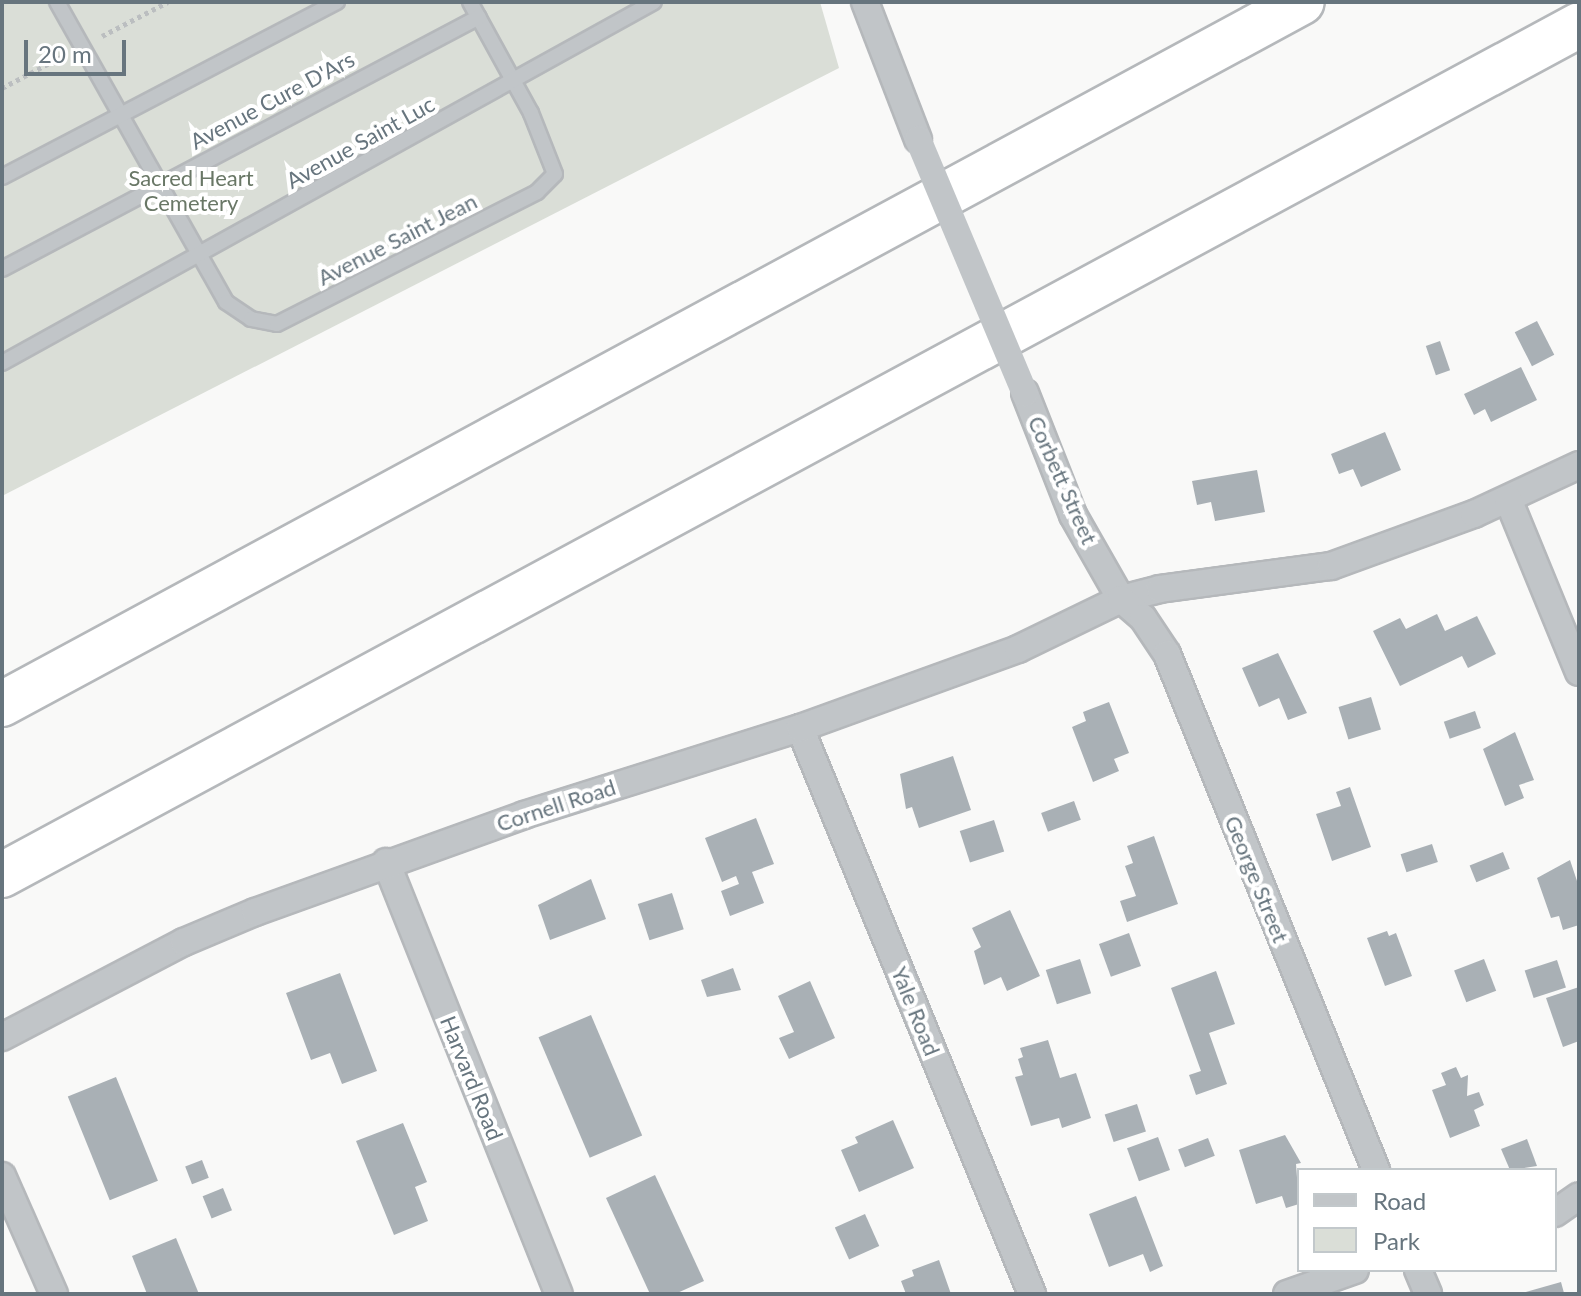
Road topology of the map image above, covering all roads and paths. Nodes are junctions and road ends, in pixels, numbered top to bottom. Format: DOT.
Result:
graph roads {
  1 [pos="57,2"];
  2 [pos="337,2"];
  3 [pos="470,2"];
  4 [pos="654,2"];
  5 [pos="865,2"];
  6 [pos="1302,2"];
  7 [pos="479,17"];
  8 [pos="1579,25"];
  9 [pos="515,81"];
  10 [pos="121,114"];
  11 [pos="2,177"];
  12 [pos="160,183"];
  13 [pos="198,257"];
  14 [pos="2,269"];
  15 [pos="2,363"];
  16 [pos="1579,465"];
  17 [pos="1508,499"];
  18 [pos="1121,599"];
  19 [pos="1579,672"];
  20 [pos="2,704"];
  21 [pos="800,728"];
  22 [pos="386,862"];
  23 [pos="2,875"];
  24 [pos="2,1037"];
  25 [pos="1375,1168"];
  26 [pos="2,1176"];
  27 [pos="1579,1196"];
  28 [pos="1557,1212"];
  29 [pos="1349,1272"];
  30 [pos="1419,1272"];
  31 [pos="54,1294"];
  32 [pos="559,1294"];
  33 [pos="1032,1294"];
  34 [pos="1287,1294"];
  35 [pos="1428,1294"];
  1 -- 10 [label="lane"];
  2 -- 10 [label="lane"];
  3 -- 7 [label="lane"];
  4 -- 9 [label="lane, Avenue Saint Luc"];
  5 -- 18 [label="street, Corbett Street, bridge"];
  6 -- 20 [label="highway"];
  7 -- 9 [label="lane"];
  7 -- 12 [label="lane, Avenue Cure D'Ars"];
  8 -- 23 [label="highway"];
  9 -- 13 [label="lane, Avenue Saint Luc"];
  9 -- 13 [label="lane, Avenue Saint Jean"];
  10 -- 11 [label="lane"];
  10 -- 12 [label="lane"];
  12 -- 13 [label="lane"];
  12 -- 14 [label="lane, Avenue Cure D'Ars"];
  13 -- 15 [label="lane, Avenue Saint Luc"];
  16 -- 17 [label="street"];
  17 -- 18 [label="street"];
  17 -- 19 [label="street"];
  18 -- 21 [label="street, Cornell Road"];
  18 -- 25 [label="street, George Street"];
  21 -- 22 [label="street, Cornell Road"];
  21 -- 33 [label="street, Yale Road"];
  22 -- 24 [label="street, Cornell Road"];
  22 -- 32 [label="street, Harvard Road"];
  26 -- 31 [label="street"];
  27 -- 28 [label="street"];
  29 -- 34 [label="street"];
  30 -- 35 [label="street"];
}
